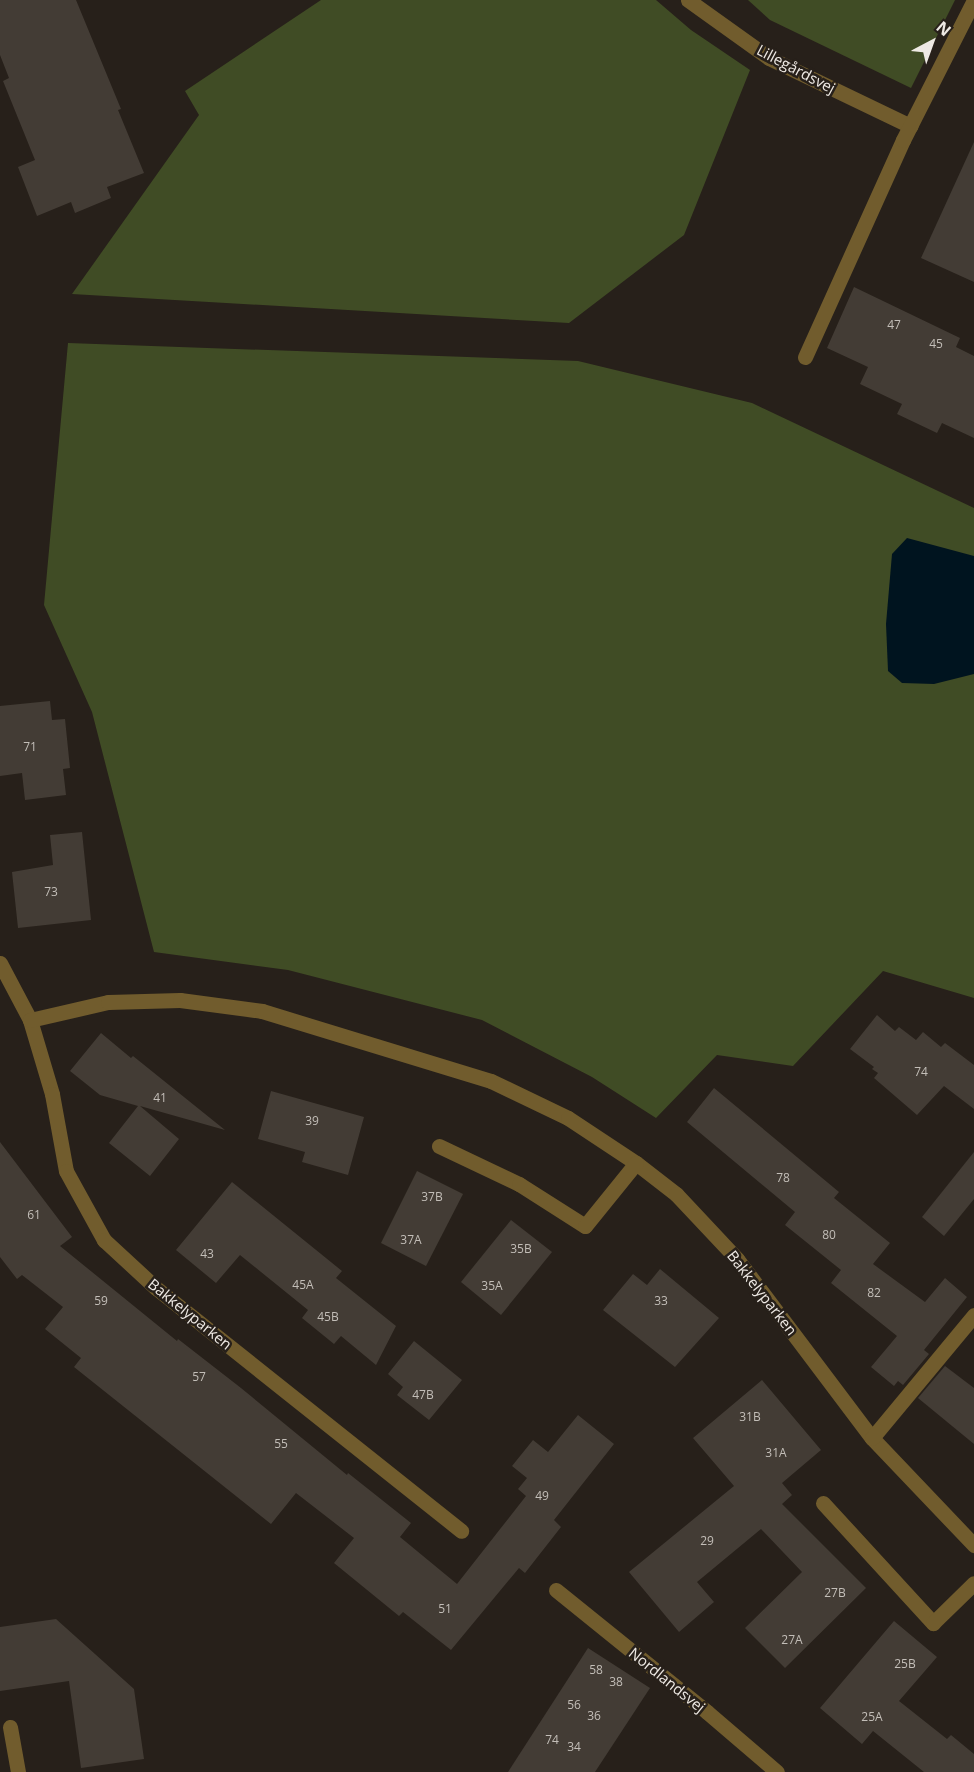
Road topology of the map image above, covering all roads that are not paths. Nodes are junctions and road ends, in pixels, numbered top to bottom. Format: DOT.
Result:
graph roads {
  1 [pos="688,0"];
  2 [pos="974,0"];
  3 [pos="910,126"];
  4 [pos="806,357"];
  5 [pos="0,963"];
  6 [pos="30,1020"];
  7 [pos="439,1146"];
  8 [pos="636,1162"];
  9 [pos="974,1315"];
  10 [pos="872,1438"];
  11 [pos="823,1503"];
  12 [pos="461,1531"];
  13 [pos="974,1545"];
  14 [pos="974,1583"];
  15 [pos="556,1590"];
  16 [pos="10,1727"];
  17 [pos="18,1772"];
  18 [pos="777,1772"];
  1 -- 3 [label="street, Lillegårdsvej"];
  2 -- 3 [label="street"];
  3 -- 4 [label="street"];
  5 -- 6 [label="street, Bakkelyparken"];
  6 -- 8 [label="street, Bakkelyparken"];
  6 -- 12 [label="street, Bakkelyparken"];
  7 -- 8 [label="street"];
  8 -- 10 [label="street, Bakkelyparken"];
  9 -- 10 [label="street"];
  10 -- 13 [label="street, Bakkelyparken"];
  11 -- 14 [label="street"];
  15 -- 18 [label="street, Nordlandsvej"];
  16 -- 17 [label="street"];
}
